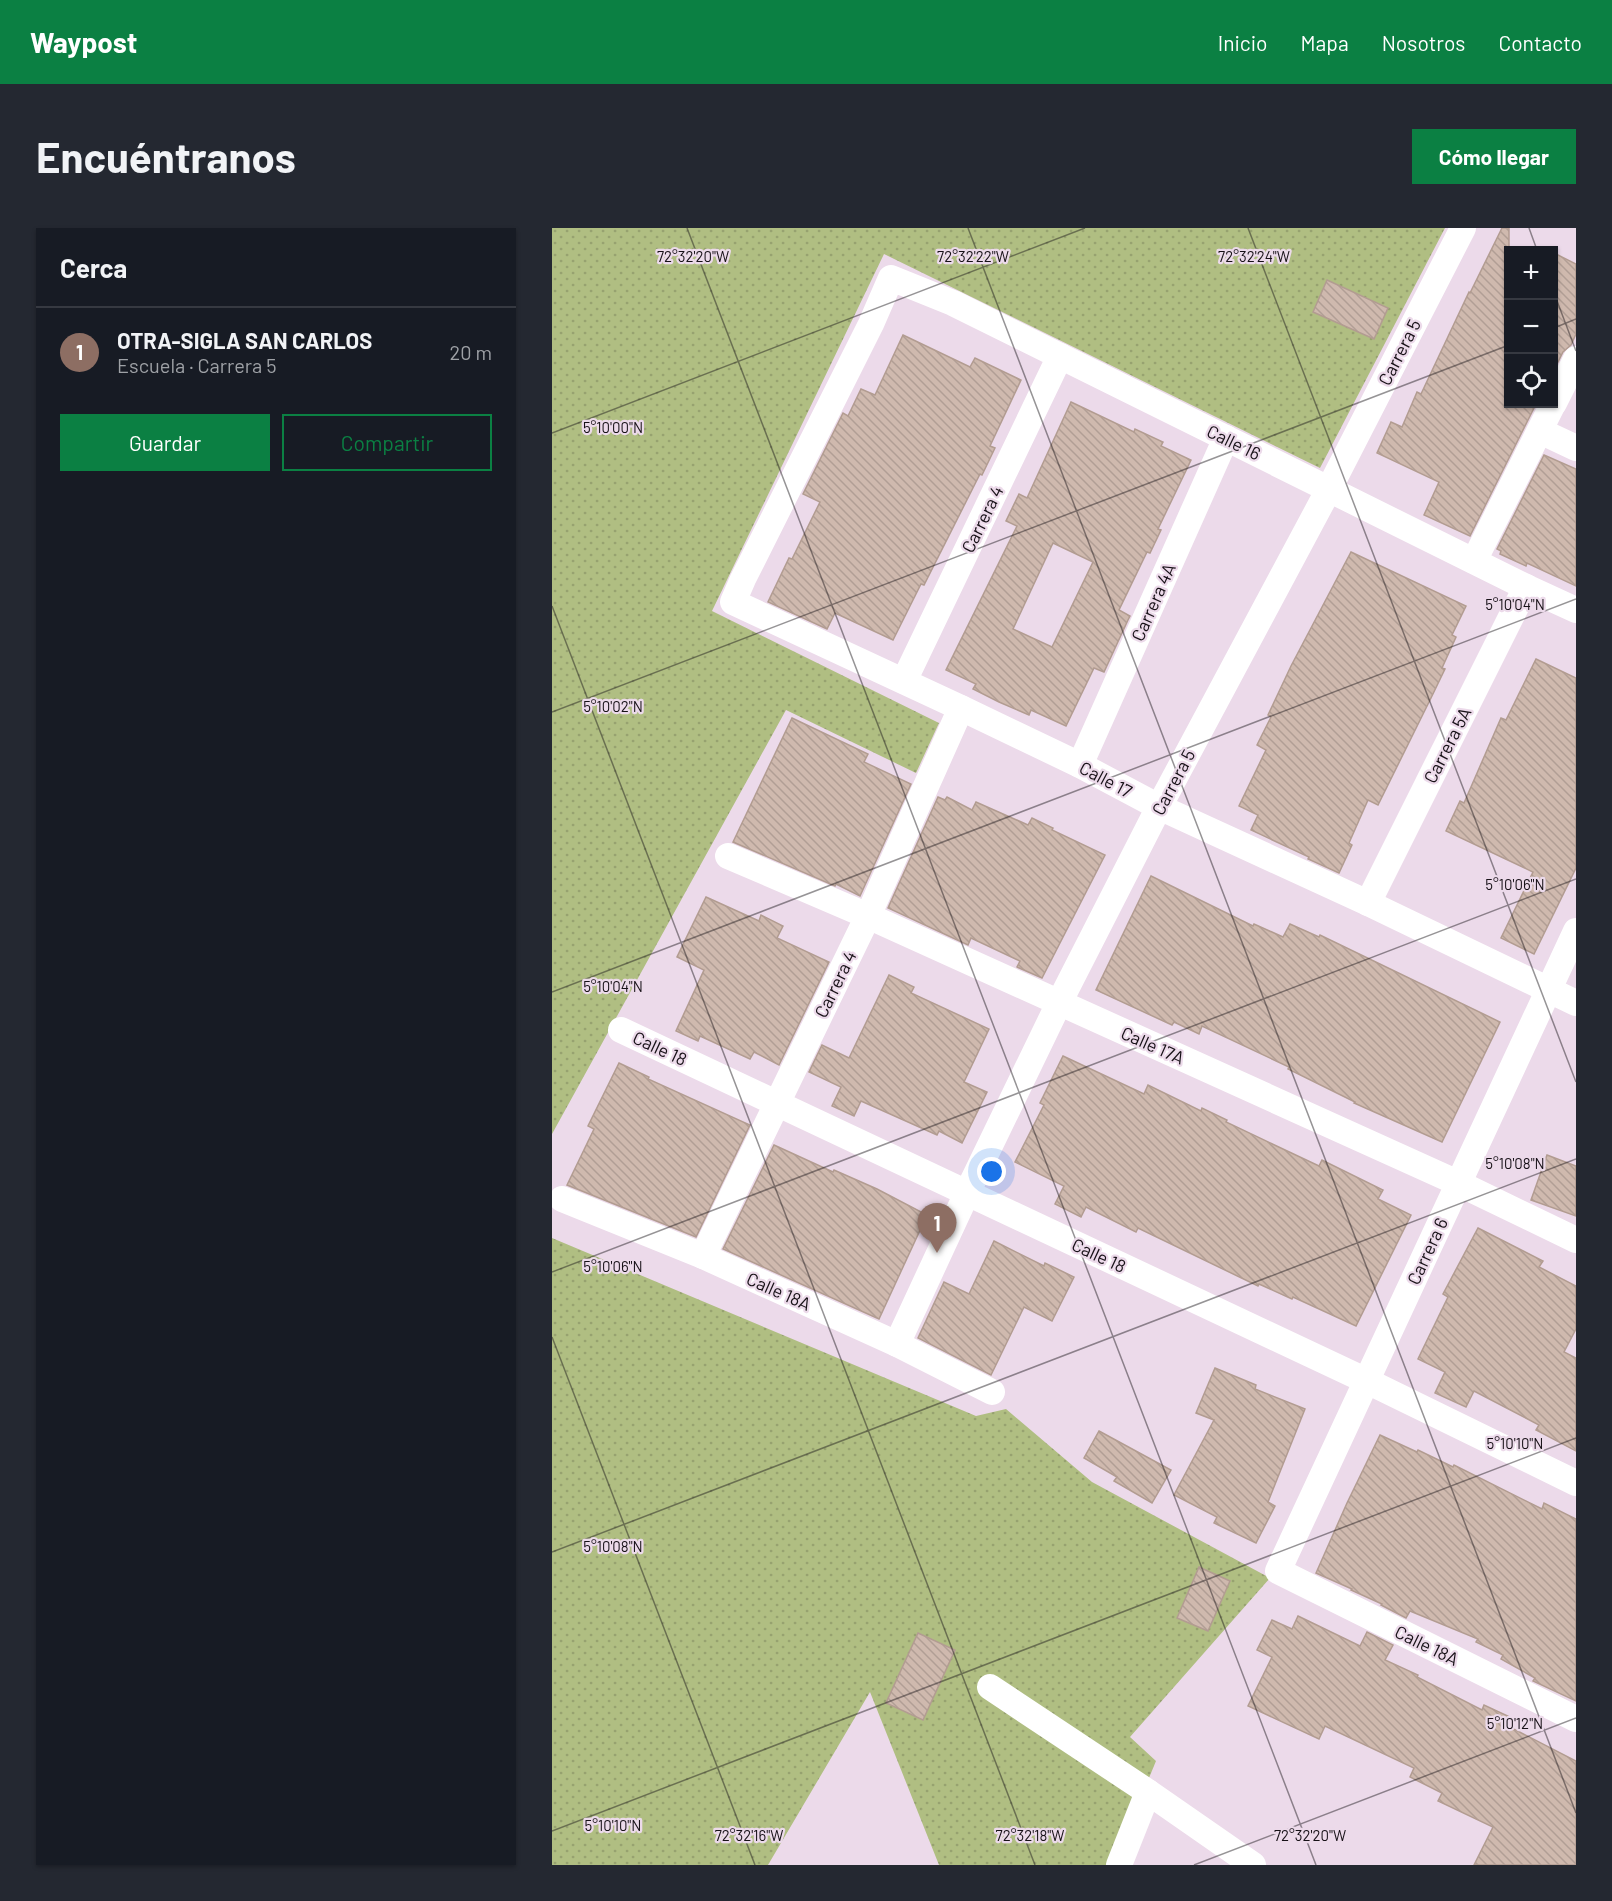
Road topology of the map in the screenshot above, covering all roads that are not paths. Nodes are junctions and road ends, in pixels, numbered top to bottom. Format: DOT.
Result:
graph roads {
  1 [pos="1463,228"];
  2 [pos="1060,356"];
  3 [pos="1576,359"];
  4 [pos="1561,400"];
  5 [pos="1540,431"];
  6 [pos="1226,438"];
  7 [pos="1576,448"];
  8 [pos="1329,489"];
  9 [pos="1474,561"];
  10 [pos="1526,587"];
  11 [pos="733,602"];
  12 [pos="1576,610"];
  13 [pos="904,681"];
  14 [pos="961,708"];
  15 [pos="1080,765"];
  16 [pos="1160,807"];
  17 [pos="728,856"];
  18 [pos="1368,903"];
  19 [pos="868,916"];
  20 [pos="1576,931"];
  21 [pos="1548,988"];
  22 [pos="1059,1003"];
  23 [pos="1576,1003"];
  24 [pos="621,1030"];
  25 [pos="777,1103"];
  26 [pos="1458,1183"];
  27 [pos="967,1193"];
  28 [pos="562,1199"];
  29 [pos="1576,1240"];
  30 [pos="703,1256"];
  31 [pos="897,1344"];
  32 [pos="1366,1381"];
  33 [pos="992,1392"];
  34 [pos="1576,1483"];
  35 [pos="1278,1571"];
  36 [pos="990,1687"];
  37 [pos="1576,1719"];
  38 [pos="1148,1792"];
  39 [pos="1119,1865"];
  40 [pos="1253,1865"];
  1 -- 8 [label="street, Carrera 5"];
  2 -- 6 [label="street, Calle 16"];
  2 -- 11 [label="street, Calle 16"];
  2 -- 13 [label="street, Carrera 4"];
  3 -- 4 [label="street"];
  4 -- 5 [label="street"];
  5 -- 7 [label="street"];
  5 -- 9 [label="street"];
  6 -- 8 [label="street, Calle 16"];
  6 -- 15 [label="street, Carrera 4A"];
  8 -- 9 [label="street, Calle 16"];
  8 -- 16 [label="street, Carrera 5"];
  9 -- 10 [label="street, Calle 16"];
  10 -- 12 [label="street, Calle 16"];
  10 -- 18 [label="street, Carrera 5A"];
  11 -- 13 [label="street, Calle 17"];
  13 -- 14 [label="street, Calle 17"];
  14 -- 15 [label="street, Calle 17"];
  14 -- 19 [label="street, Carrera 4"];
  15 -- 16 [label="street, Calle 17"];
  16 -- 18 [label="street, Calle 17"];
  16 -- 22 [label="street, Carrera 5"];
  17 -- 19 [label="street, Calle 17A"];
  18 -- 21 [label="street, Calle 17"];
  19 -- 22 [label="street, Calle 17A"];
  19 -- 25 [label="street, Carrera 4"];
  20 -- 21 [label="street, Carrera 6"];
  21 -- 23 [label="street, Calle 17"];
  21 -- 26 [label="street, Carrera 6"];
  22 -- 26 [label="street, Calle 17A"];
  22 -- 27 [label="street, Carrera 5"];
  24 -- 25 [label="street, Calle 18"];
  25 -- 27 [label="street, Calle 18"];
  25 -- 30 [label="street, Carrera 4"];
  26 -- 29 [label="street, Calle 17A"];
  26 -- 32 [label="street, Carrera 6"];
  27 -- 31 [label="street, Carrera 5"];
  27 -- 32 [label="street, Calle 18"];
  28 -- 30 [label="street, Calle 18A"];
  30 -- 31 [label="street, Calle 18A"];
  31 -- 33 [label="street, Calle 18A"];
  32 -- 34 [label="street, Calle 18"];
  32 -- 35 [label="street, Carrera 6"];
  35 -- 37 [label="street, Calle 18A"];
  36 -- 38 [label="street"];
  38 -- 39 [label="street"];
  38 -- 40 [label="street"];
}
